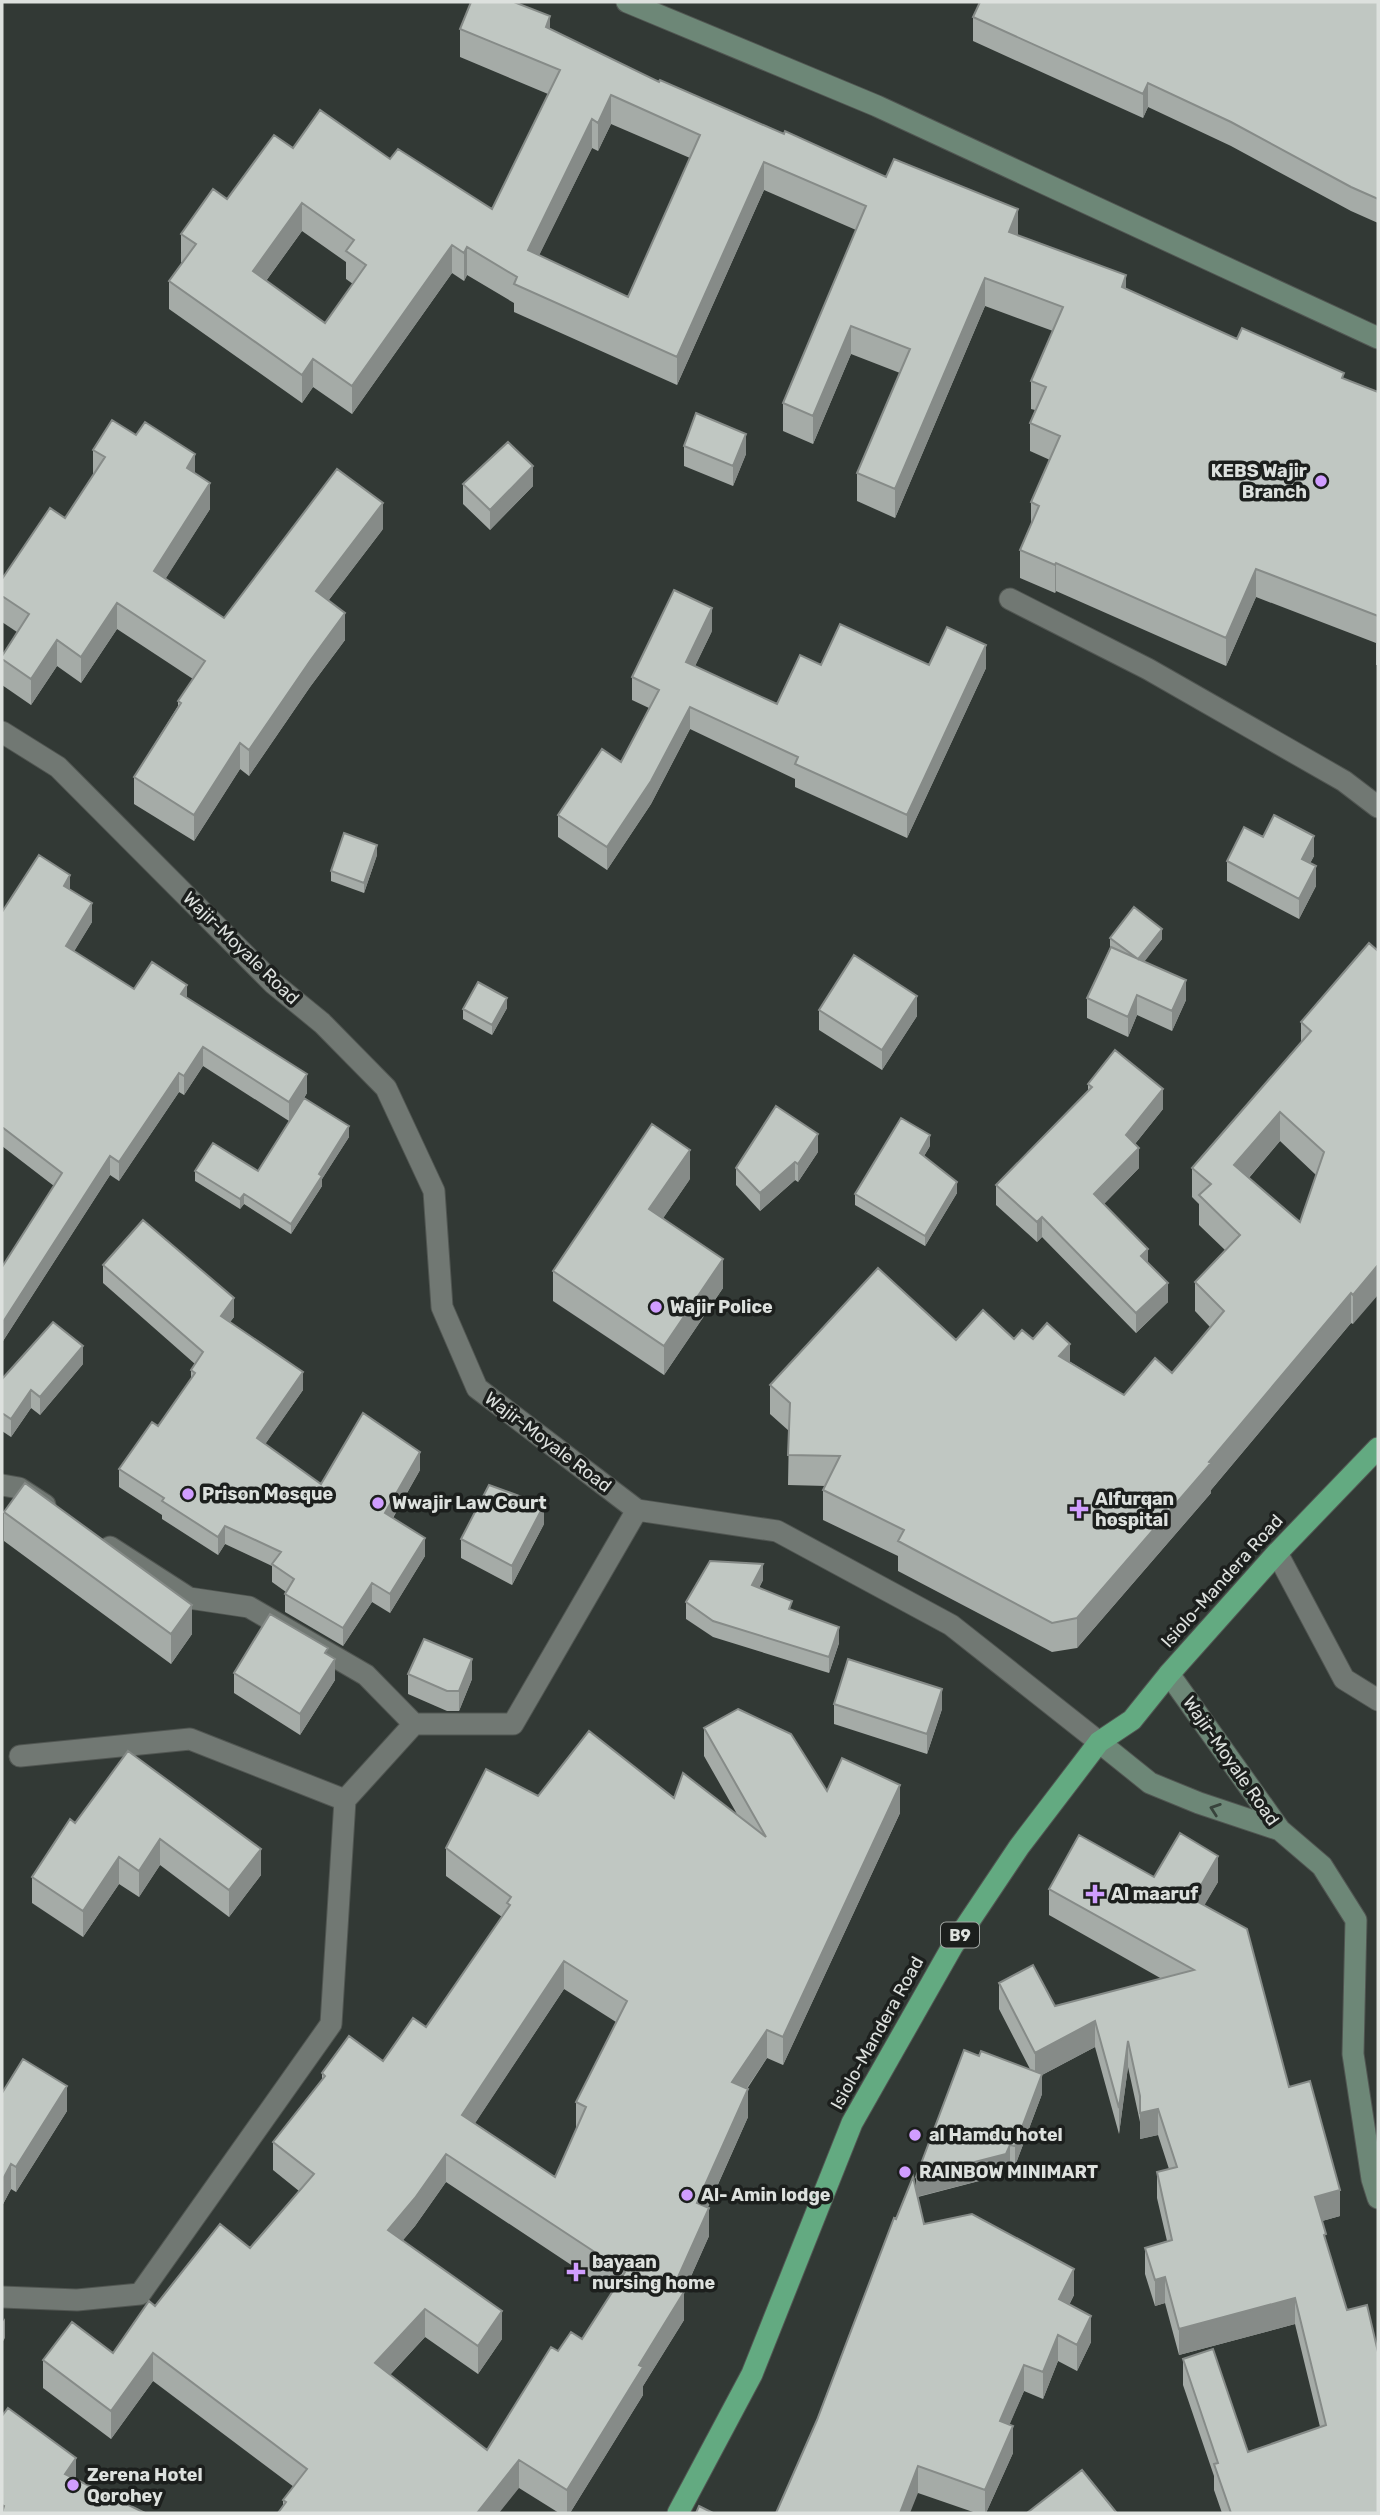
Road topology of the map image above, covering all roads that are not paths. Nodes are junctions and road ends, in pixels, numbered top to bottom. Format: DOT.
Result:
graph roads {
  1 [pos="626,2"];
  2 [pos="1378,338"];
  3 [pos="1010,599"];
  4 [pos="2,732"];
  5 [pos="1378,807"];
  6 [pos="1378,1448"];
  7 [pos="2,1485"];
  8 [pos="637,1510"];
  9 [pos="64,1517"];
  10 [pos="98,1539"];
  11 [pos="1277,1553"];
  12 [pos="1169,1674"];
  13 [pos="1378,1700"];
  14 [pos="414,1724"];
  15 [pos="1099,1742"];
  16 [pos="20,1756"];
  17 [pos="345,1800"];
  18 [pos="1280,1830"];
  19 [pos="1378,2198"];
  20 [pos="2,2297"];
  21 [pos="678,2513"];
  1 -- 2 [label="street"];
  3 -- 5 [label="street"];
  4 -- 8 [label="street, Wajir-Moyale Road"];
  6 -- 11 [label="highway, Isiolo-Mandera Road / B9"];
  7 -- 9 [label="street"];
  8 -- 14 [label="street"];
  8 -- 15 [label="street, Wajir-Moyale Road"];
  10 -- 14 [label="street"];
  11 -- 12 [label="highway, Isiolo-Mandera Road / B9"];
  11 -- 13 [label="street"];
  12 -- 15 [label="highway, Isiolo-Mandera Road / B9"];
  12 -- 18 [label="street, Wajir-Moyale Road"];
  14 -- 17 [label="street"];
  18 -- 15 [label="street, one-way"];
  15 -- 21 [label="highway, Isiolo-Mandera Road / B9"];
  16 -- 17 [label="street"];
  17 -- 20 [label="street"];
  18 -- 19 [label="street, Wajir-Moyale Road"];
}
